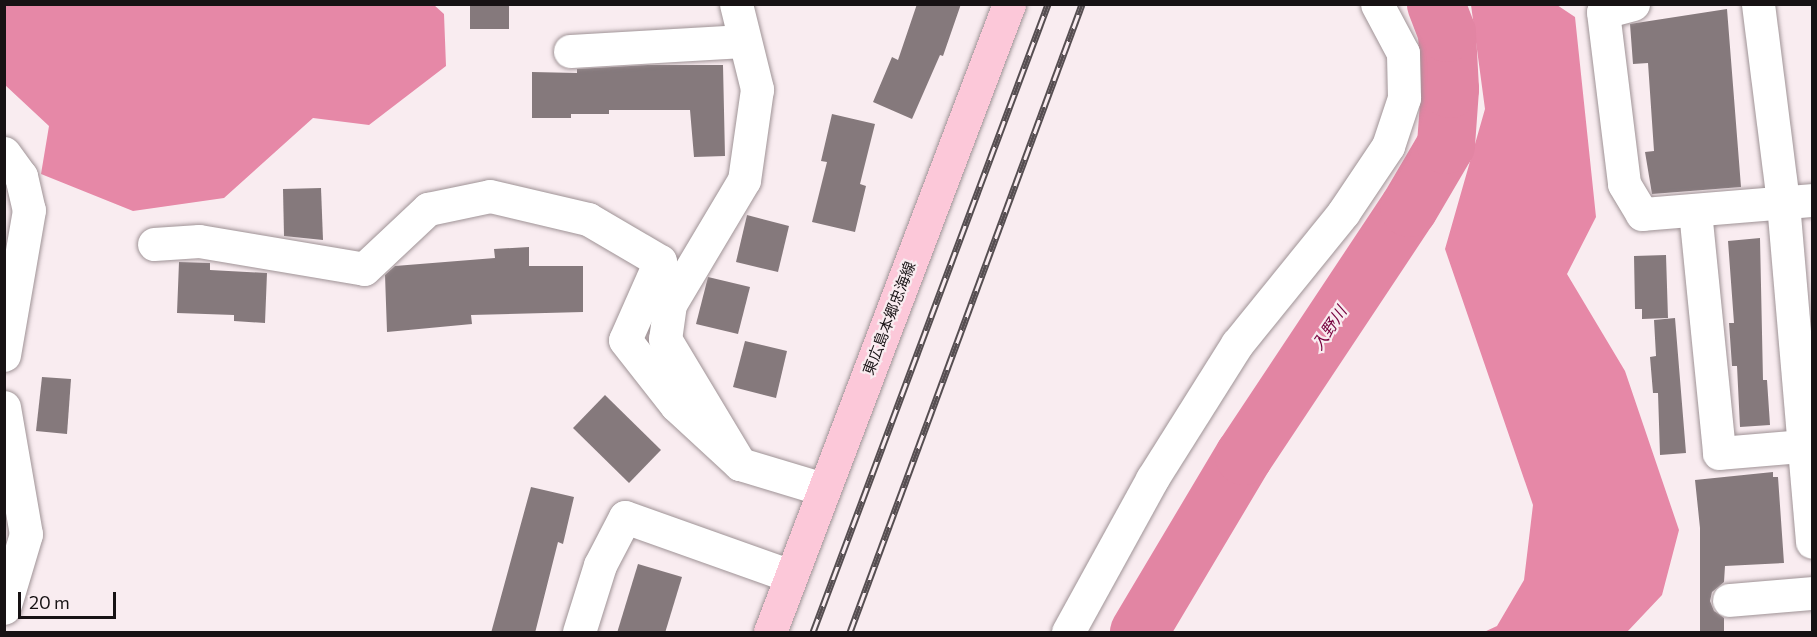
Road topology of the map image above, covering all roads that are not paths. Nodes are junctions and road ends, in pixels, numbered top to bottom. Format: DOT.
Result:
graph roads {
  1 [pos="736,4"];
  2 [pos="1009,4"];
  3 [pos="1377,4"];
  4 [pos="1633,4"];
  5 [pos="1758,4"];
  6 [pos="744,41"];
  7 [pos="570,51"];
  8 [pos="4,153"];
  9 [pos="1798,201"];
  10 [pos="1695,211"];
  11 [pos="154,244"];
  12 [pos="4,355"];
  13 [pos="687,399"];
  14 [pos="4,407"];
  15 [pos="1802,446"];
  16 [pos="823,489"];
  17 [pos="1812,542"];
  18 [pos="790,576"];
  19 [pos="1812,593"];
  20 [pos="1729,600"];
  21 [pos="4,608"];
  22 [pos="579,633"];
  23 [pos="770,633"];
  24 [pos="1068,633"];
  1 -- 6 [label="street"];
  2 -- 16 [label="main road, 東広島本郷忠海線"];
  3 -- 24 [label="street"];
  4 -- 10 [label="street"];
  5 -- 9 [label="street"];
  6 -- 7 [label="street"];
  6 -- 13 [label="street"];
  8 -- 12 [label="street"];
  9 -- 10 [label="street"];
  9 -- 15 [label="street"];
  10 -- 15 [label="street"];
  11 -- 13 [label="street"];
  13 -- 16 [label="street"];
  14 -- 21 [label="street"];
  15 -- 17 [label="street"];
  16 -- 18 [label="main road, 東広島本郷忠海線"];
  18 -- 22 [label="street"];
  18 -- 23 [label="main road, 東広島本郷忠海線"];
  19 -- 20 [label="street"];
}
